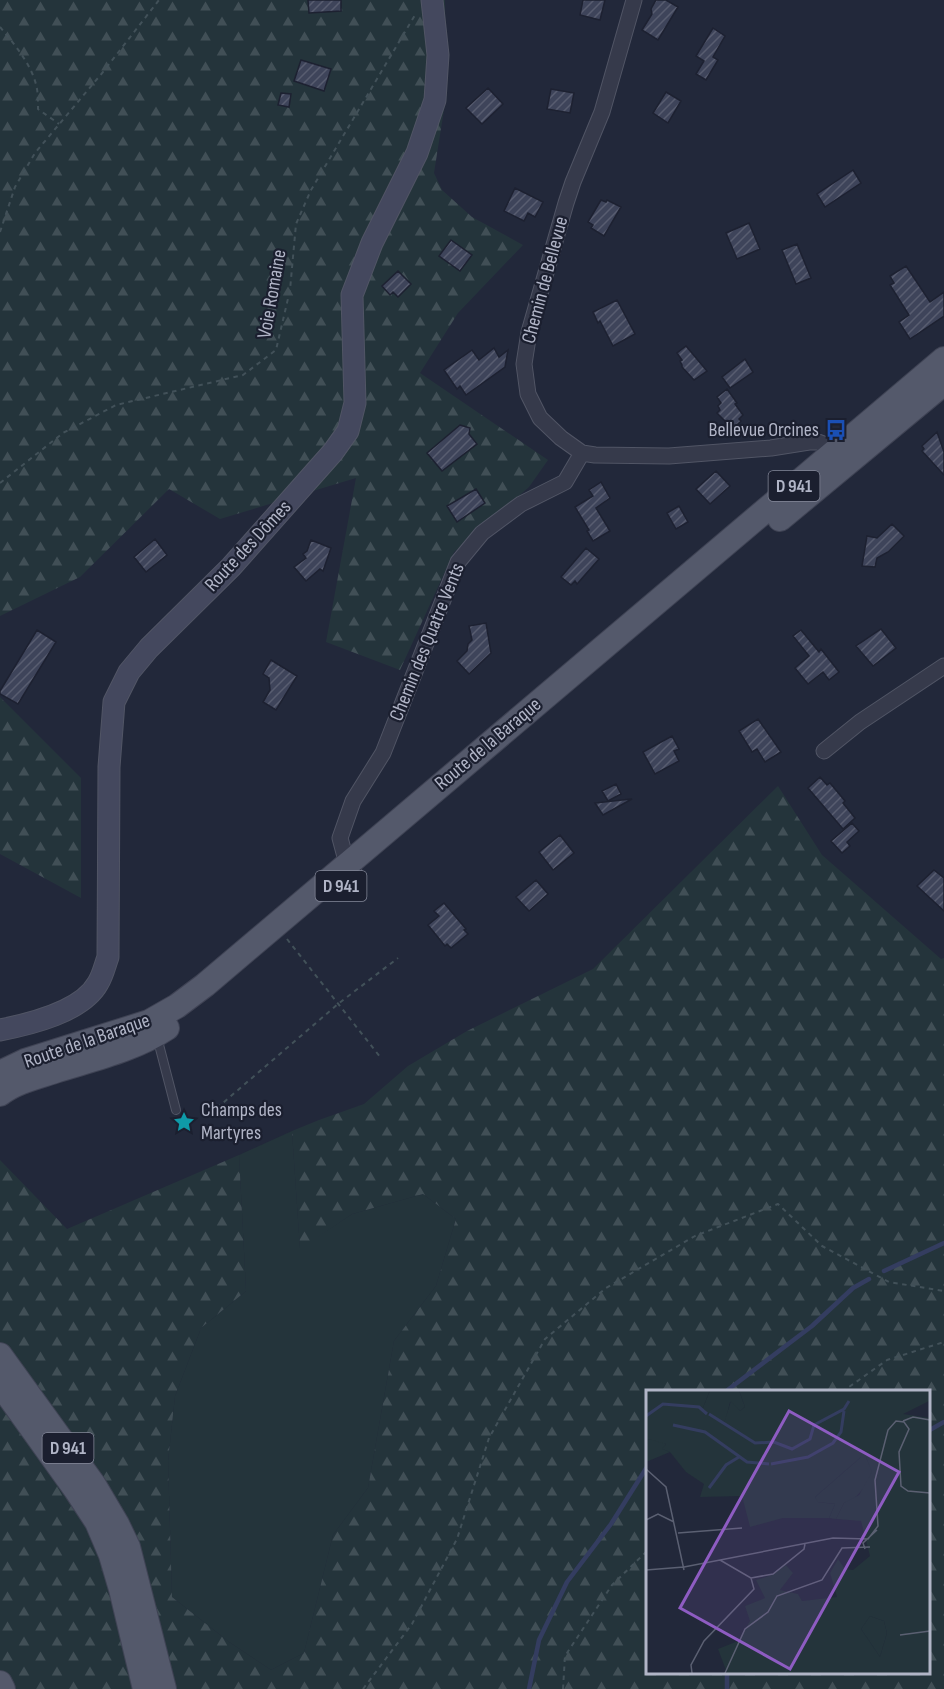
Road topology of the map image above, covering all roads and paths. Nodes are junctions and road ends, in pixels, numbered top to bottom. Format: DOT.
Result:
graph roads {
  1 [pos="159,0"];
  2 [pos="634,0"];
  3 [pos="425,5"];
  4 [pos="0,27"];
  5 [pos="59,124"];
  6 [pos="0,232"];
  7 [pos="944,359"];
  8 [pos="944,383"];
  9 [pos="582,453"];
  10 [pos="844,454"];
  11 [pos="0,483"];
  12 [pos="944,666"];
  13 [pos="824,751"];
  14 [pos="351,869"];
  15 [pos="283,935"];
  16 [pos="398,957"];
  17 [pos="338,1004"];
  18 [pos="0,1030"];
  19 [pos="156,1035"];
  20 [pos="381,1058"];
  21 [pos="0,1073"];
  22 [pos="0,1094"];
  23 [pos="217,1108"];
  24 [pos="176,1110"];
  25 [pos="944,1291"];
  26 [pos="944,1342"];
  27 [pos="0,1355"];
  28 [pos="0,1384"];
  29 [pos="845,1390"];
  30 [pos="646,1552"];
  31 [pos="0,1683"];
  32 [pos="563,1688"];
  33 [pos="3,1689"];
  34 [pos="145,1689"];
  35 [pos="164,1689"];
  36 [pos="363,1689"];
  1 -- 5 [label="path"];
  2 -- 9 [label="street, Chemin de Bellevue"];
  3 -- 11 [label="path, Voie Romaine"];
  3 -- 18 [label="street, Route des Dômes"];
  4 -- 5 [label="path"];
  5 -- 6 [label="path"];
  7 -- 10 [label="main road, Route de la Baraque / D 941"];
  8 -- 10 [label="main road, Route de la Baraque / D 941"];
  9 -- 10 [label="street"];
  9 -- 14 [label="street, Chemin des Quatre Vents"];
  10 -- 14 [label="main road, Route de la Baraque / D 941"];
  12 -- 13 [label="street"];
  14 -- 15 [label="main road, Route de la Baraque / D 941"];
  14 -- 21 [label="main road, Route de la Baraque / D 941"];
  15 -- 17 [label="path"];
  15 -- 19 [label="main road, Route de la Baraque / D 941"];
  16 -- 17 [label="path"];
  17 -- 20 [label="path"];
  17 -- 23 [label="path"];
  19 -- 22 [label="main road, Route de la Baraque / D 941"];
  19 -- 24 [label="lane"];
  25 -- 36 [label="path"];
  26 -- 29 [label="path"];
  27 -- 35 [label="main road, D 941"];
  28 -- 34 [label="main road, D 941"];
  30 -- 32 [label="path"];
  31 -- 33 [label="main road"];
}
